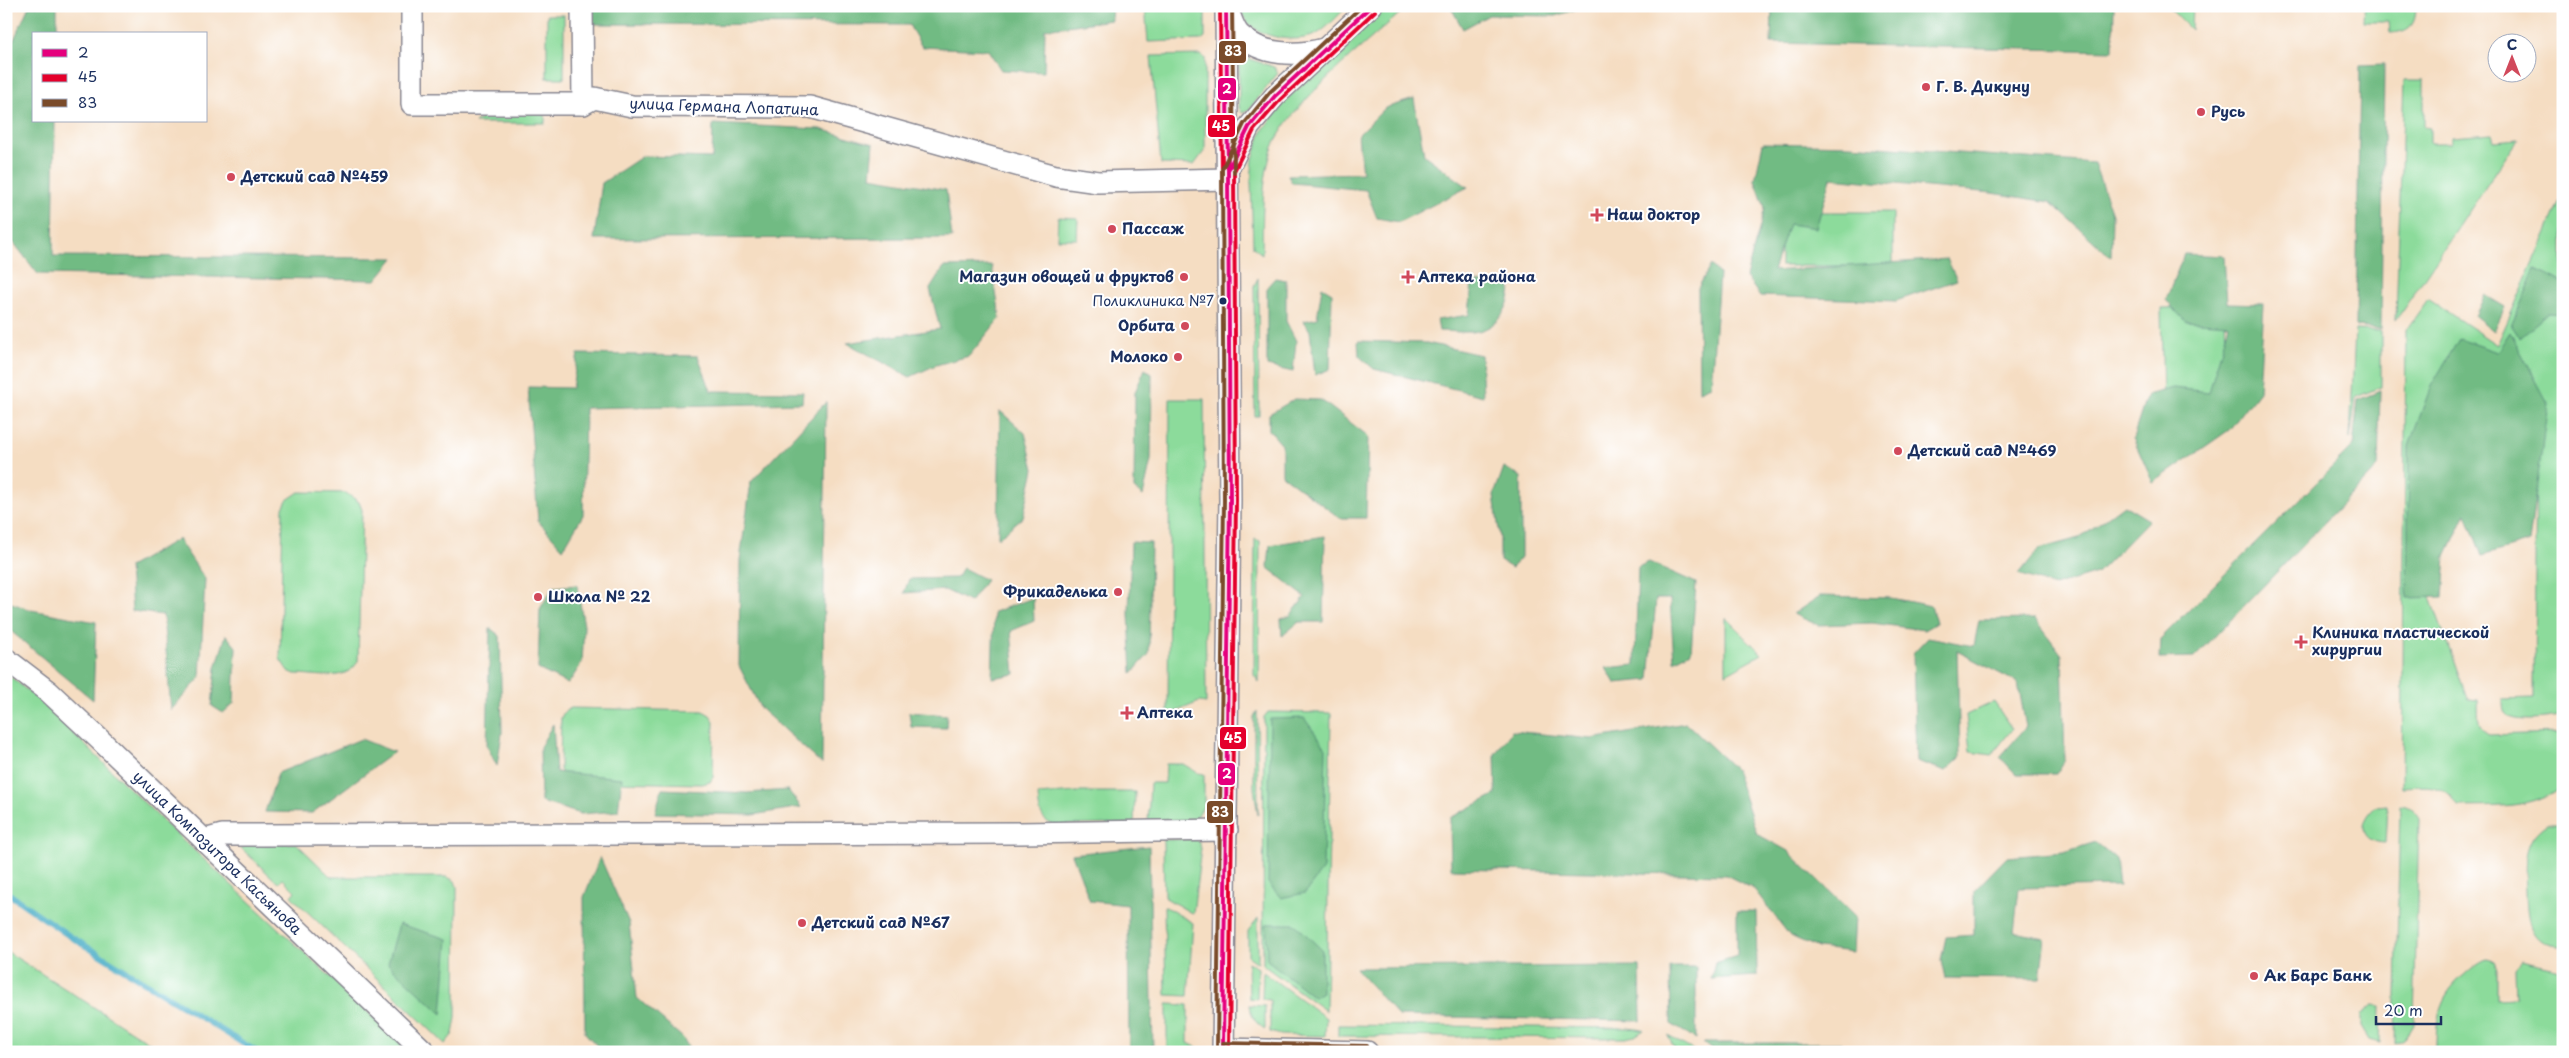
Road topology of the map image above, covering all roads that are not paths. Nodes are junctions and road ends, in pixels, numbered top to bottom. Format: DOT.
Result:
graph roads {
  1 [pos="412,6"];
  2 [pos="582,6"];
  3 [pos="1226,6"];
  4 [pos="1371,6"];
  5 [pos="1324,49"];
  6 [pos="583,104"];
  7 [pos="1228,175"];
  8 [pos="6,659"];
  9 [pos="1227,830"];
  10 [pos="204,840"];
  11 [pos="1223,1051"];
  12 [pos="425,1052"];
  13 [pos="1367,1052"];
  1 -- 6 [label="street, улица Германа Лопатина"];
  2 -- 6 [label="street"];
  3 -- 5 [label="street"];
  3 -- 7 [label="street"];
  4 -- 5 [label="street"];
  5 -- 7 [label="street"];
  6 -- 7 [label="street, улица Германа Лопатина"];
  7 -- 9 [label="street"];
  8 -- 10 [label="street, улица Композитора Касьянова"];
  9 -- 10 [label="street"];
  9 -- 11 [label="street"];
  10 -- 12 [label="street, улица Композитора Касьянова"];
  11 -- 13 [label="street"];
}
